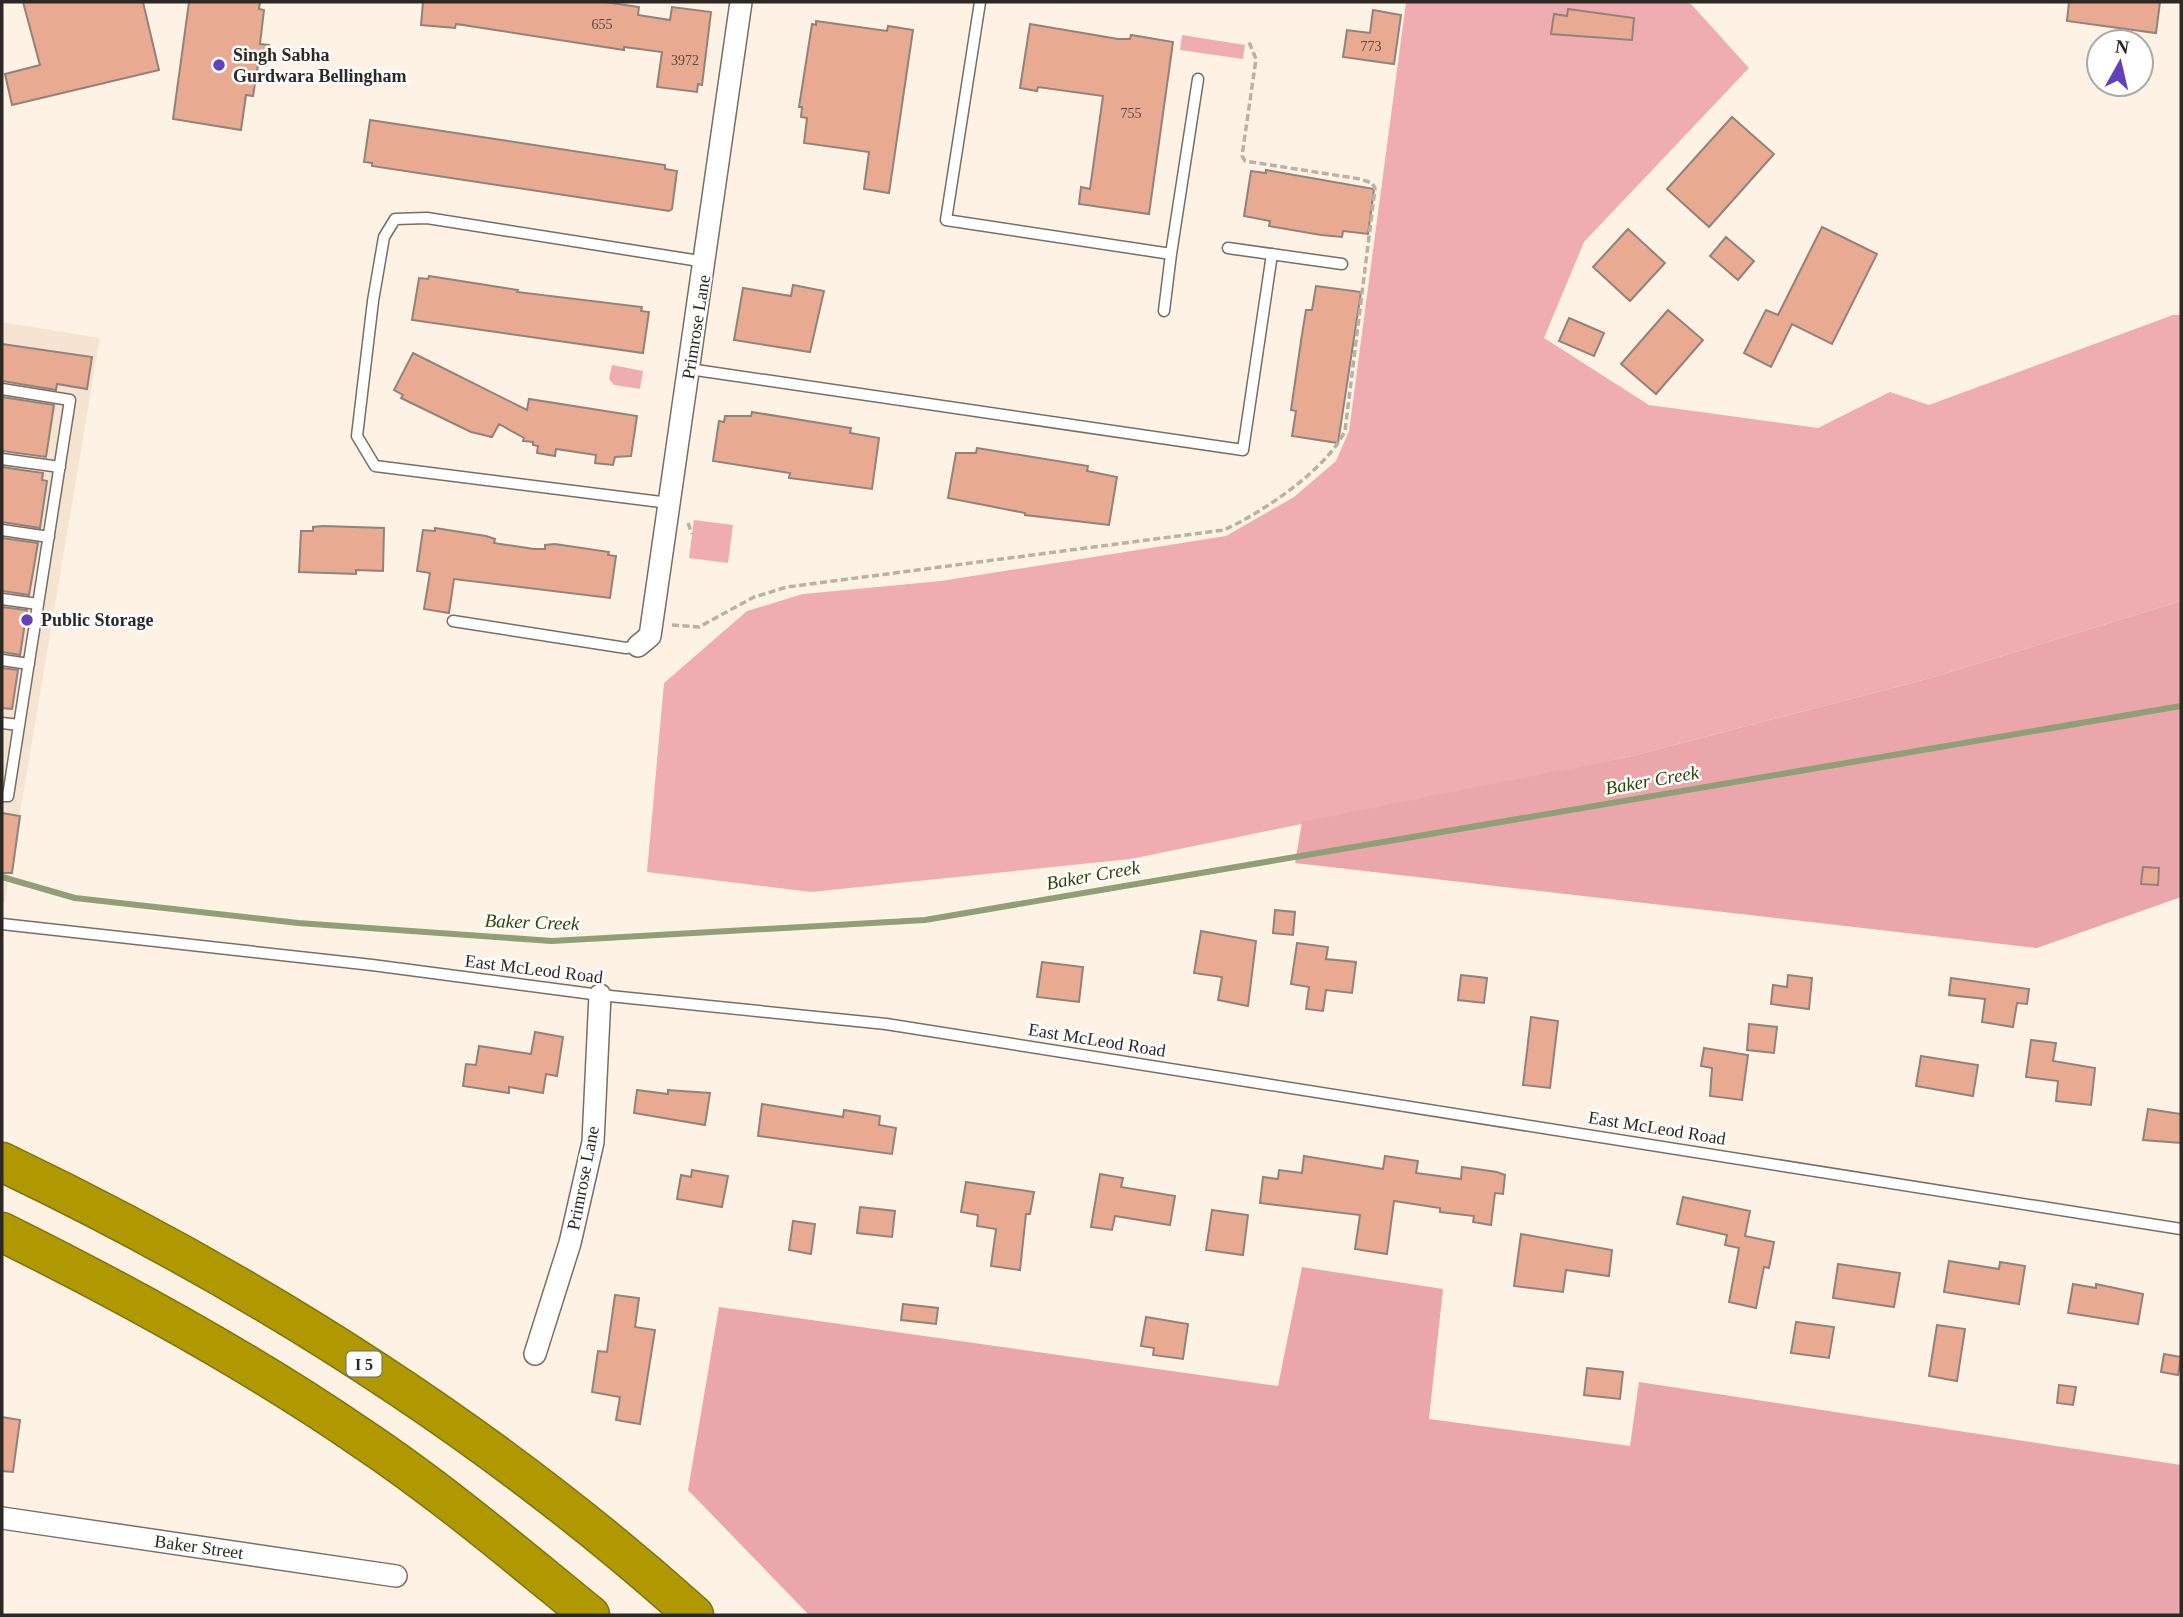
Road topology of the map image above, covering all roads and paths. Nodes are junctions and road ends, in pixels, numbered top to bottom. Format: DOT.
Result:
graph roads {
  1 [pos="741,2"];
  2 [pos="980,2"];
  3 [pos="1198,79"];
  4 [pos="1228,248"];
  5 [pos="1171,254"];
  6 [pos="1272,254"];
  7 [pos="706,262"];
  8 [pos="1342,264"];
  9 [pos="1164,311"];
  10 [pos="689,369"];
  11 [pos="2,389"];
  12 [pos="2,459"];
  13 [pos="60,467"];
  14 [pos="669,503"];
  15 [pos="2,530"];
  16 [pos="49,537"];
  17 [pos="2,599"];
  18 [pos="38,604"];
  19 [pos="453,621"];
  20 [pos="638,646"];
  21 [pos="2,660"];
  22 [pos="29,664"];
  23 [pos="2,723"];
  24 [pos="19,726"];
  25 [pos="2,796"];
  26 [pos="2,924"];
  27 [pos="600,995"];
  28 [pos="2,1162"];
  29 [pos="2181,1228"];
  30 [pos="2,1232"];
  31 [pos="535,1354"];
  32 [pos="2,1518"];
  33 [pos="396,1576"];
  34 [pos="590,1615"];
  35 [pos="694,1615"];
  1 -- 7 [label="street, Primrose Lane"];
  2 -- 5 [label="lane"];
  3 -- 5 [label="lane"];
  4 -- 6 [label="lane"];
  5 -- 9 [label="lane"];
  6 -- 8 [label="lane"];
  6 -- 10 [label="lane"];
  7 -- 10 [label="street, Primrose Lane"];
  7 -- 14 [label="lane"];
  10 -- 14 [label="street, Primrose Lane"];
  11 -- 13 [label="lane"];
  12 -- 13 [label="lane"];
  13 -- 16 [label="lane"];
  14 -- 20 [label="street, Primrose Lane"];
  15 -- 16 [label="lane"];
  16 -- 18 [label="lane"];
  17 -- 18 [label="lane"];
  18 -- 22 [label="lane"];
  19 -- 20 [label="lane"];
  21 -- 22 [label="lane"];
  22 -- 24 [label="lane"];
  23 -- 24 [label="lane"];
  24 -- 25 [label="lane"];
  26 -- 27 [label="lane, East McLeod Road"];
  27 -- 29 [label="lane, East McLeod Road"];
  27 -- 31 [label="street, Primrose Lane"];
  28 -- 35 [label="highway, I 5"];
  30 -- 34 [label="highway"];
  32 -- 33 [label="street, Baker Street"];
}
